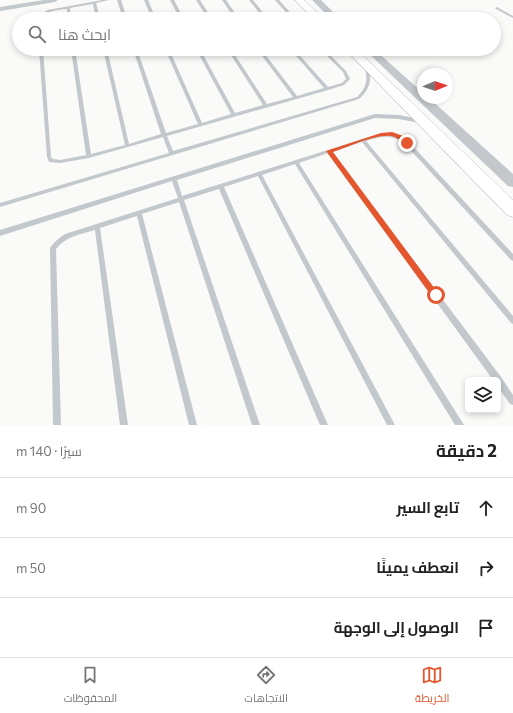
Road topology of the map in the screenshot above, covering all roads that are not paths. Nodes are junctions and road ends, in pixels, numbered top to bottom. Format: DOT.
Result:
graph roads {
  1 [pos="34,0"];
  2 [pos="55,0"];
  3 [pos="107,0"];
  4 [pos="120,0"];
  5 [pos="146,0"];
  6 [pos="172,0"];
  7 [pos="198,0"];
  8 [pos="224,0"];
  9 [pos="250,0"];
  10 [pos="277,0"];
  11 [pos="299,0"];
  12 [pos="316,0"];
  13 [pos="94,2"];
  14 [pos="0,6"];
  15 [pos="68,7"];
  16 [pos="497,8"];
  17 [pos="0,9"];
  18 [pos="47,12"];
  19 [pos="68,12"];
  20 [pos="96,12"];
  21 [pos="123,12"];
  22 [pos="151,12"];
  23 [pos="178,12"];
  24 [pos="206,12"];
  25 [pos="233,12"];
  26 [pos="260,12"];
  27 [pos="288,12"];
  28 [pos="312,12"];
  29 [pos="329,12"];
  30 [pos="512,15"];
  31 [pos="42,56"];
  32 [pos="74,56"];
  33 [pos="107,56"];
  34 [pos="137,56"];
  35 [pos="170,56"];
  36 [pos="202,56"];
  37 [pos="234,56"];
  38 [pos="265,56"];
  39 [pos="298,56"];
  40 [pos="329,56"];
  41 [pos="365,56"];
  42 [pos="366,56"];
  43 [pos="366,56"];
  44 [pos="327,89"];
  45 [pos="296,98"];
  46 [pos="266,106"];
  47 [pos="234,115"];
  48 [pos="424,122"];
  49 [pos="201,125"];
  50 [pos="164,135"];
  51 [pos="364,140"];
  52 [pos="127,145"];
  53 [pos="329,151"];
  54 [pos="172,154"];
  55 [pos="89,156"];
  56 [pos="296,162"];
  57 [pos="259,174"];
  58 [pos="174,179"];
  59 [pos="513,182"];
  60 [pos="221,187"];
  61 [pos="181,200"];
  62 [pos="0,205"];
  63 [pos="513,210"];
  64 [pos="139,213"];
  65 [pos="97,226"];
  66 [pos="0,233"];
  67 [pos="513,258"];
  68 [pos="513,321"];
  69 [pos="496,377"];
  70 [pos="501,384"];
  71 [pos="513,401"];
  72 [pos="57,425"];
  73 [pos="124,425"];
  74 [pos="193,425"];
  75 [pos="256,425"];
  76 [pos="324,425"];
  77 [pos="391,425"];
  78 [pos="460,425"];
  1 -- 14 [label="street"];
  2 -- 17 [label="street"];
  3 -- 13 [label="lane"];
  4 -- 21 [label="lane"];
  5 -- 22 [label="lane"];
  6 -- 23 [label="lane"];
  7 -- 24 [label="lane"];
  8 -- 25 [label="lane"];
  9 -- 26 [label="lane"];
  10 -- 27 [label="lane"];
  11 -- 28 [label="main road"];
  12 -- 29 [label="street"];
  13 -- 15 [label="lane"];
  13 -- 20 [label="lane"];
  15 -- 18 [label="lane"];
  15 -- 19 [label="lane"];
  16 -- 30 [label="lane"];
  31 -- 55 [label="lane"];
  32 -- 55 [label="lane"];
  33 -- 52 [label="lane"];
  34 -- 50 [label="lane"];
  35 -- 49 [label="lane"];
  36 -- 47 [label="lane"];
  37 -- 46 [label="lane"];
  38 -- 45 [label="lane"];
  39 -- 44 [label="lane"];
  40 -- 44 [label="lane"];
  41 -- 54 [label="lane"];
  42 -- 48 [label="main road"];
  43 -- 59 [label="street"];
  44 -- 45 [label="lane"];
  45 -- 46 [label="lane"];
  46 -- 47 [label="lane"];
  47 -- 49 [label="lane"];
  48 -- 58 [label="lane"];
  48 -- 63 [label="main road"];
  49 -- 50 [label="lane"];
  50 -- 52 [label="lane"];
  50 -- 54 [label="lane"];
  51 -- 53 [label="lane"];
  51 -- 67 [label="lane"];
  51 -- 68 [label="lane"];
  52 -- 55 [label="lane"];
  53 -- 56 [label="lane"];
  53 -- 69 [label="lane"];
  54 -- 62 [label="lane"];
  56 -- 57 [label="lane"];
  56 -- 78 [label="lane"];
  57 -- 60 [label="lane"];
  57 -- 77 [label="lane"];
  58 -- 61 [label="lane"];
  58 -- 66 [label="lane"];
  60 -- 61 [label="lane"];
  60 -- 76 [label="lane"];
  61 -- 64 [label="lane"];
  61 -- 75 [label="lane"];
  64 -- 65 [label="lane"];
  64 -- 74 [label="lane"];
  65 -- 72 [label="lane"];
  65 -- 73 [label="lane"];
  70 -- 71 [label="lane"];
}
